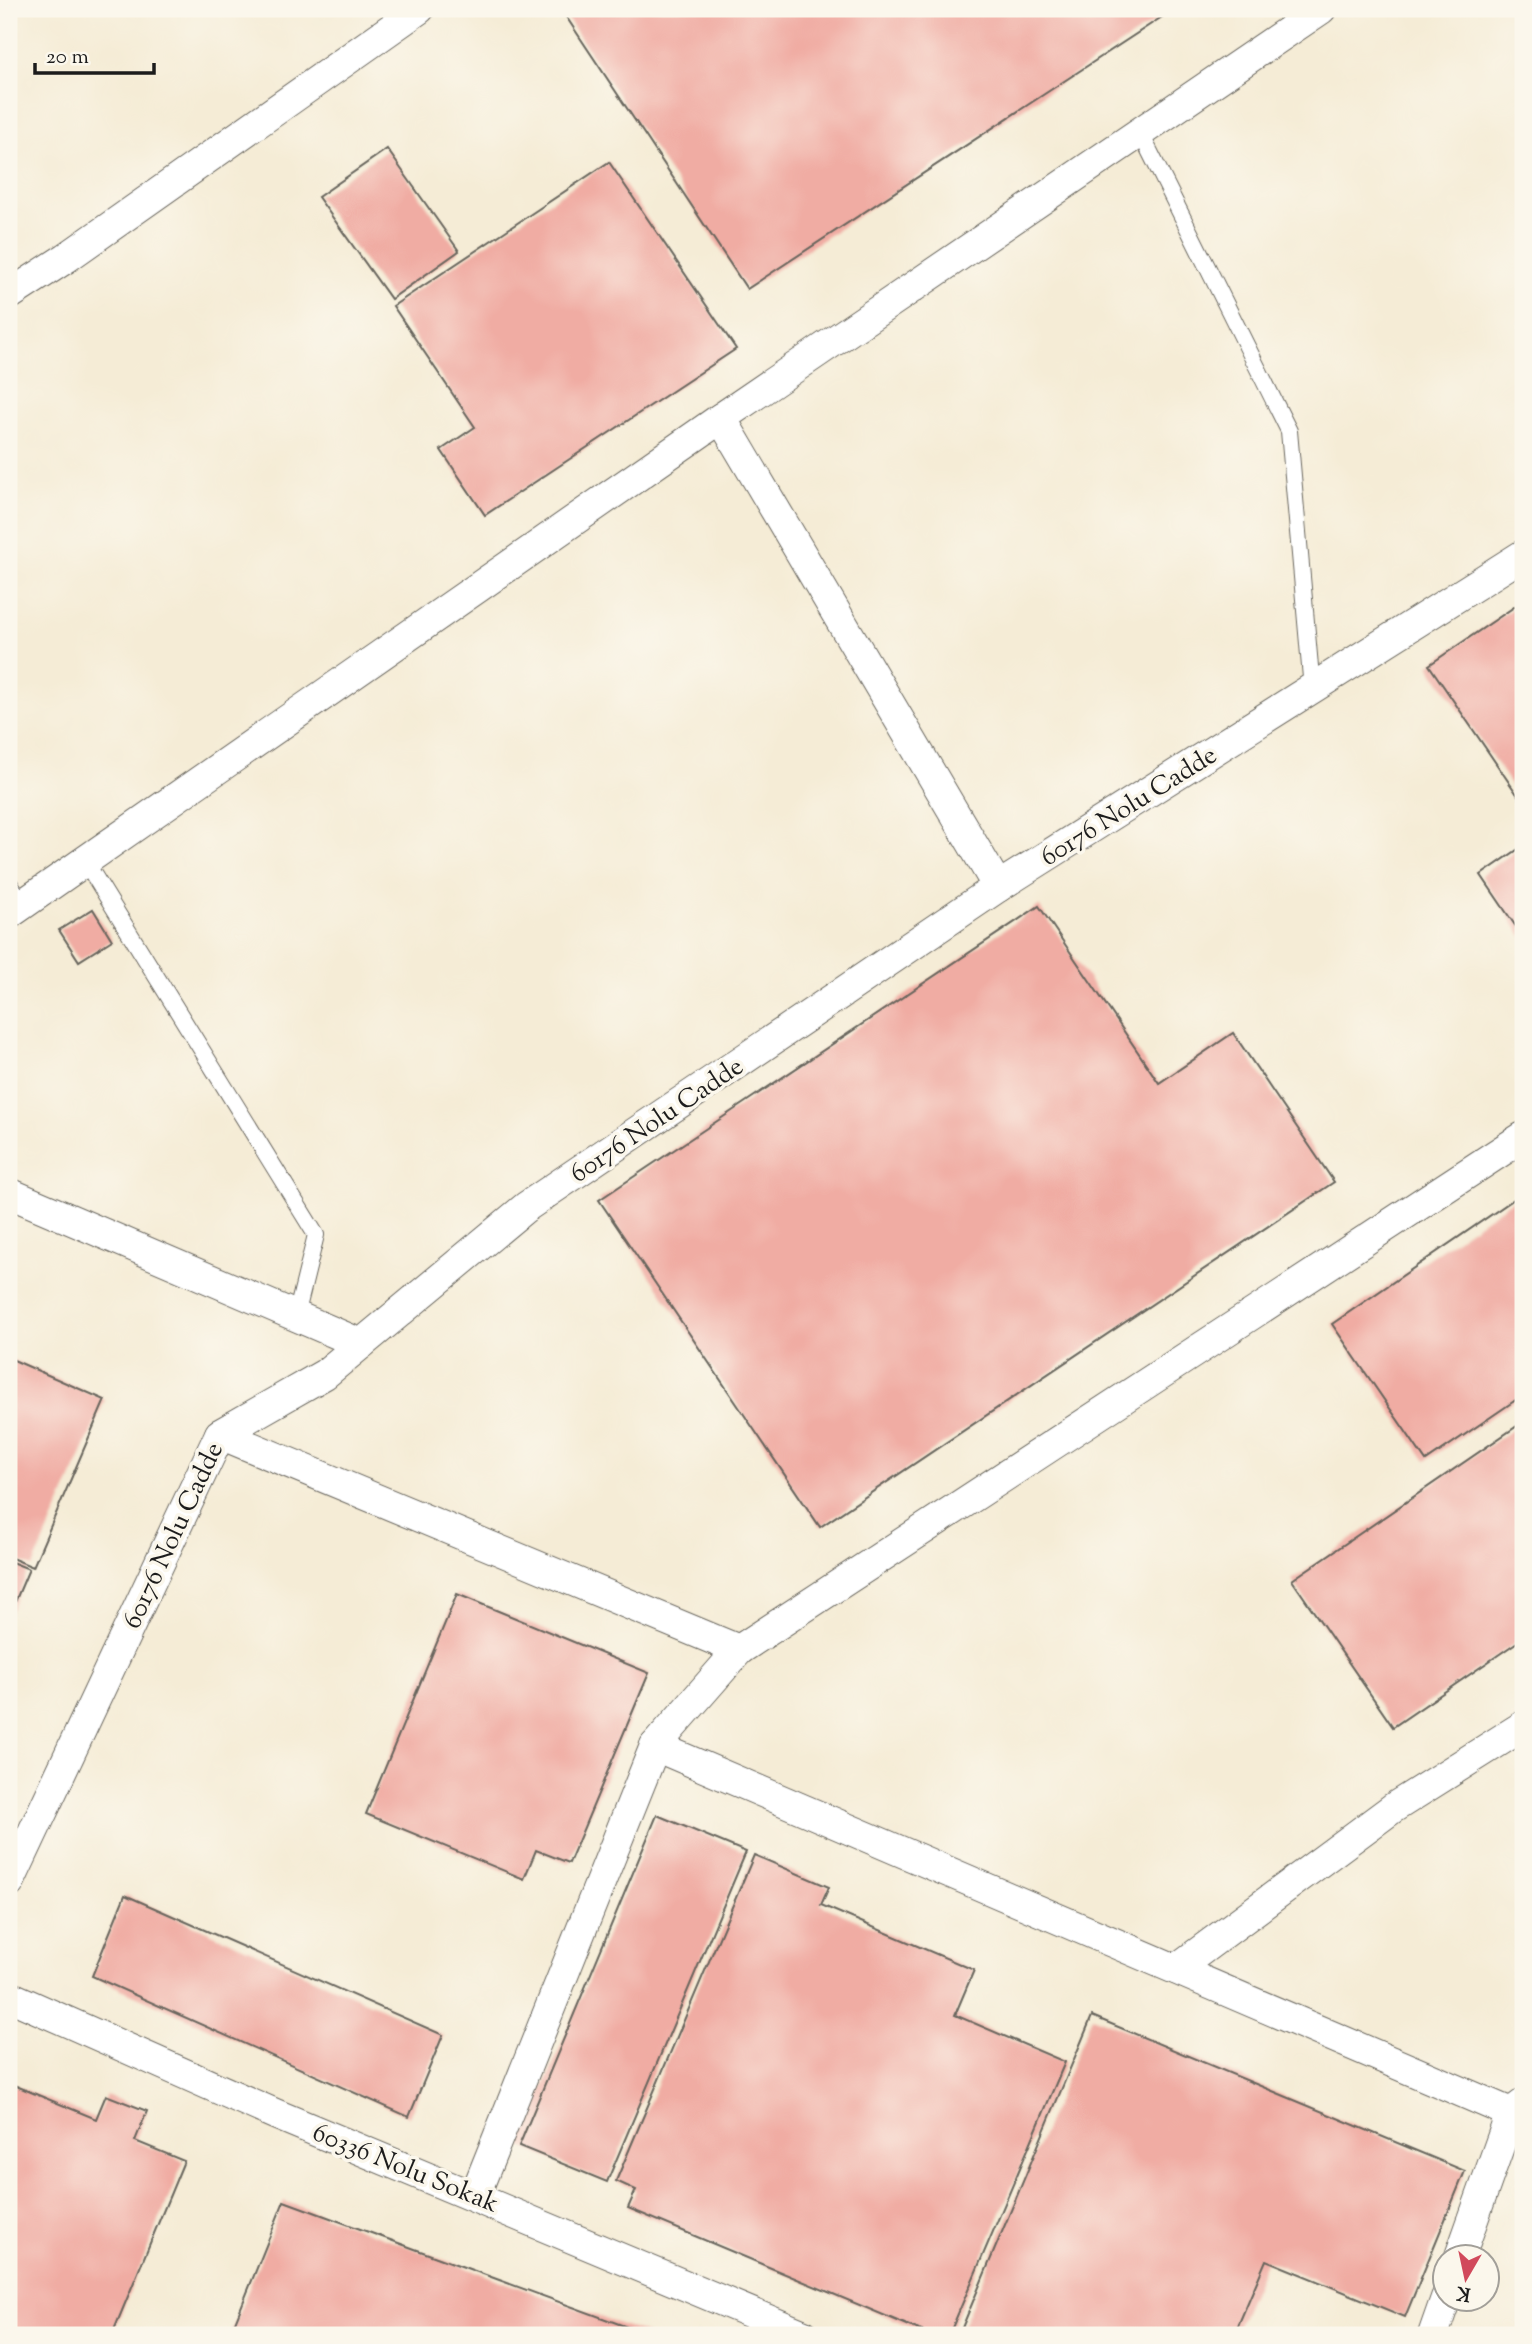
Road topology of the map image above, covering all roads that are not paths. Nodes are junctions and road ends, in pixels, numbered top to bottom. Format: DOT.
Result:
graph roads {
  1 [pos="419,9"];
  2 [pos="1321,9"];
  3 [pos="1140,132"];
  4 [pos="9,295"];
  5 [pos="721,418"];
  6 [pos="1523,555"];
  7 [pos="1312,689"];
  8 [pos="85,861"];
  9 [pos="998,887"];
  10 [pos="14,901"];
  11 [pos="1523,1137"];
  12 [pos="9,1193"];
  13 [pos="296,1316"];
  14 [pos="361,1344"];
  15 [pos="219,1434"];
  16 [pos="739,1650"];
  17 [pos="1523,1726"];
  18 [pos="655,1746"];
  19 [pos="9,1883"];
  20 [pos="1176,1969"];
  21 [pos="9,1996"];
  22 [pos="1517,2109"];
  23 [pos="475,2195"];
  24 [pos="1465,2242"];
  25 [pos="1441,2312"];
  26 [pos="804,2335"];
  27 [pos="1433,2335"];
  1 -- 4 [label="street"];
  2 -- 3 [label="street"];
  3 -- 5 [label="street"];
  3 -- 7 [label="lane"];
  5 -- 8 [label="street"];
  5 -- 9 [label="street"];
  6 -- 7 [label="street, 60176 Nolu Cadde"];
  7 -- 9 [label="street, 60176 Nolu Cadde"];
  8 -- 10 [label="street"];
  8 -- 13 [label="lane"];
  9 -- 14 [label="street, 60176 Nolu Cadde"];
  11 -- 16 [label="street"];
  12 -- 13 [label="street"];
  13 -- 14 [label="street"];
  14 -- 15 [label="street, 60176 Nolu Cadde"];
  15 -- 16 [label="street"];
  15 -- 19 [label="street, 60176 Nolu Cadde"];
  16 -- 18 [label="street"];
  17 -- 20 [label="street"];
  18 -- 20 [label="street"];
  18 -- 23 [label="street"];
  20 -- 22 [label="street"];
  21 -- 23 [label="street, 60336 Nolu Sokak"];
  22 -- 24 [label="street"];
  23 -- 26 [label="street, 60336 Nolu Sokak"];
  25 -- 27 [label="street"];
}
